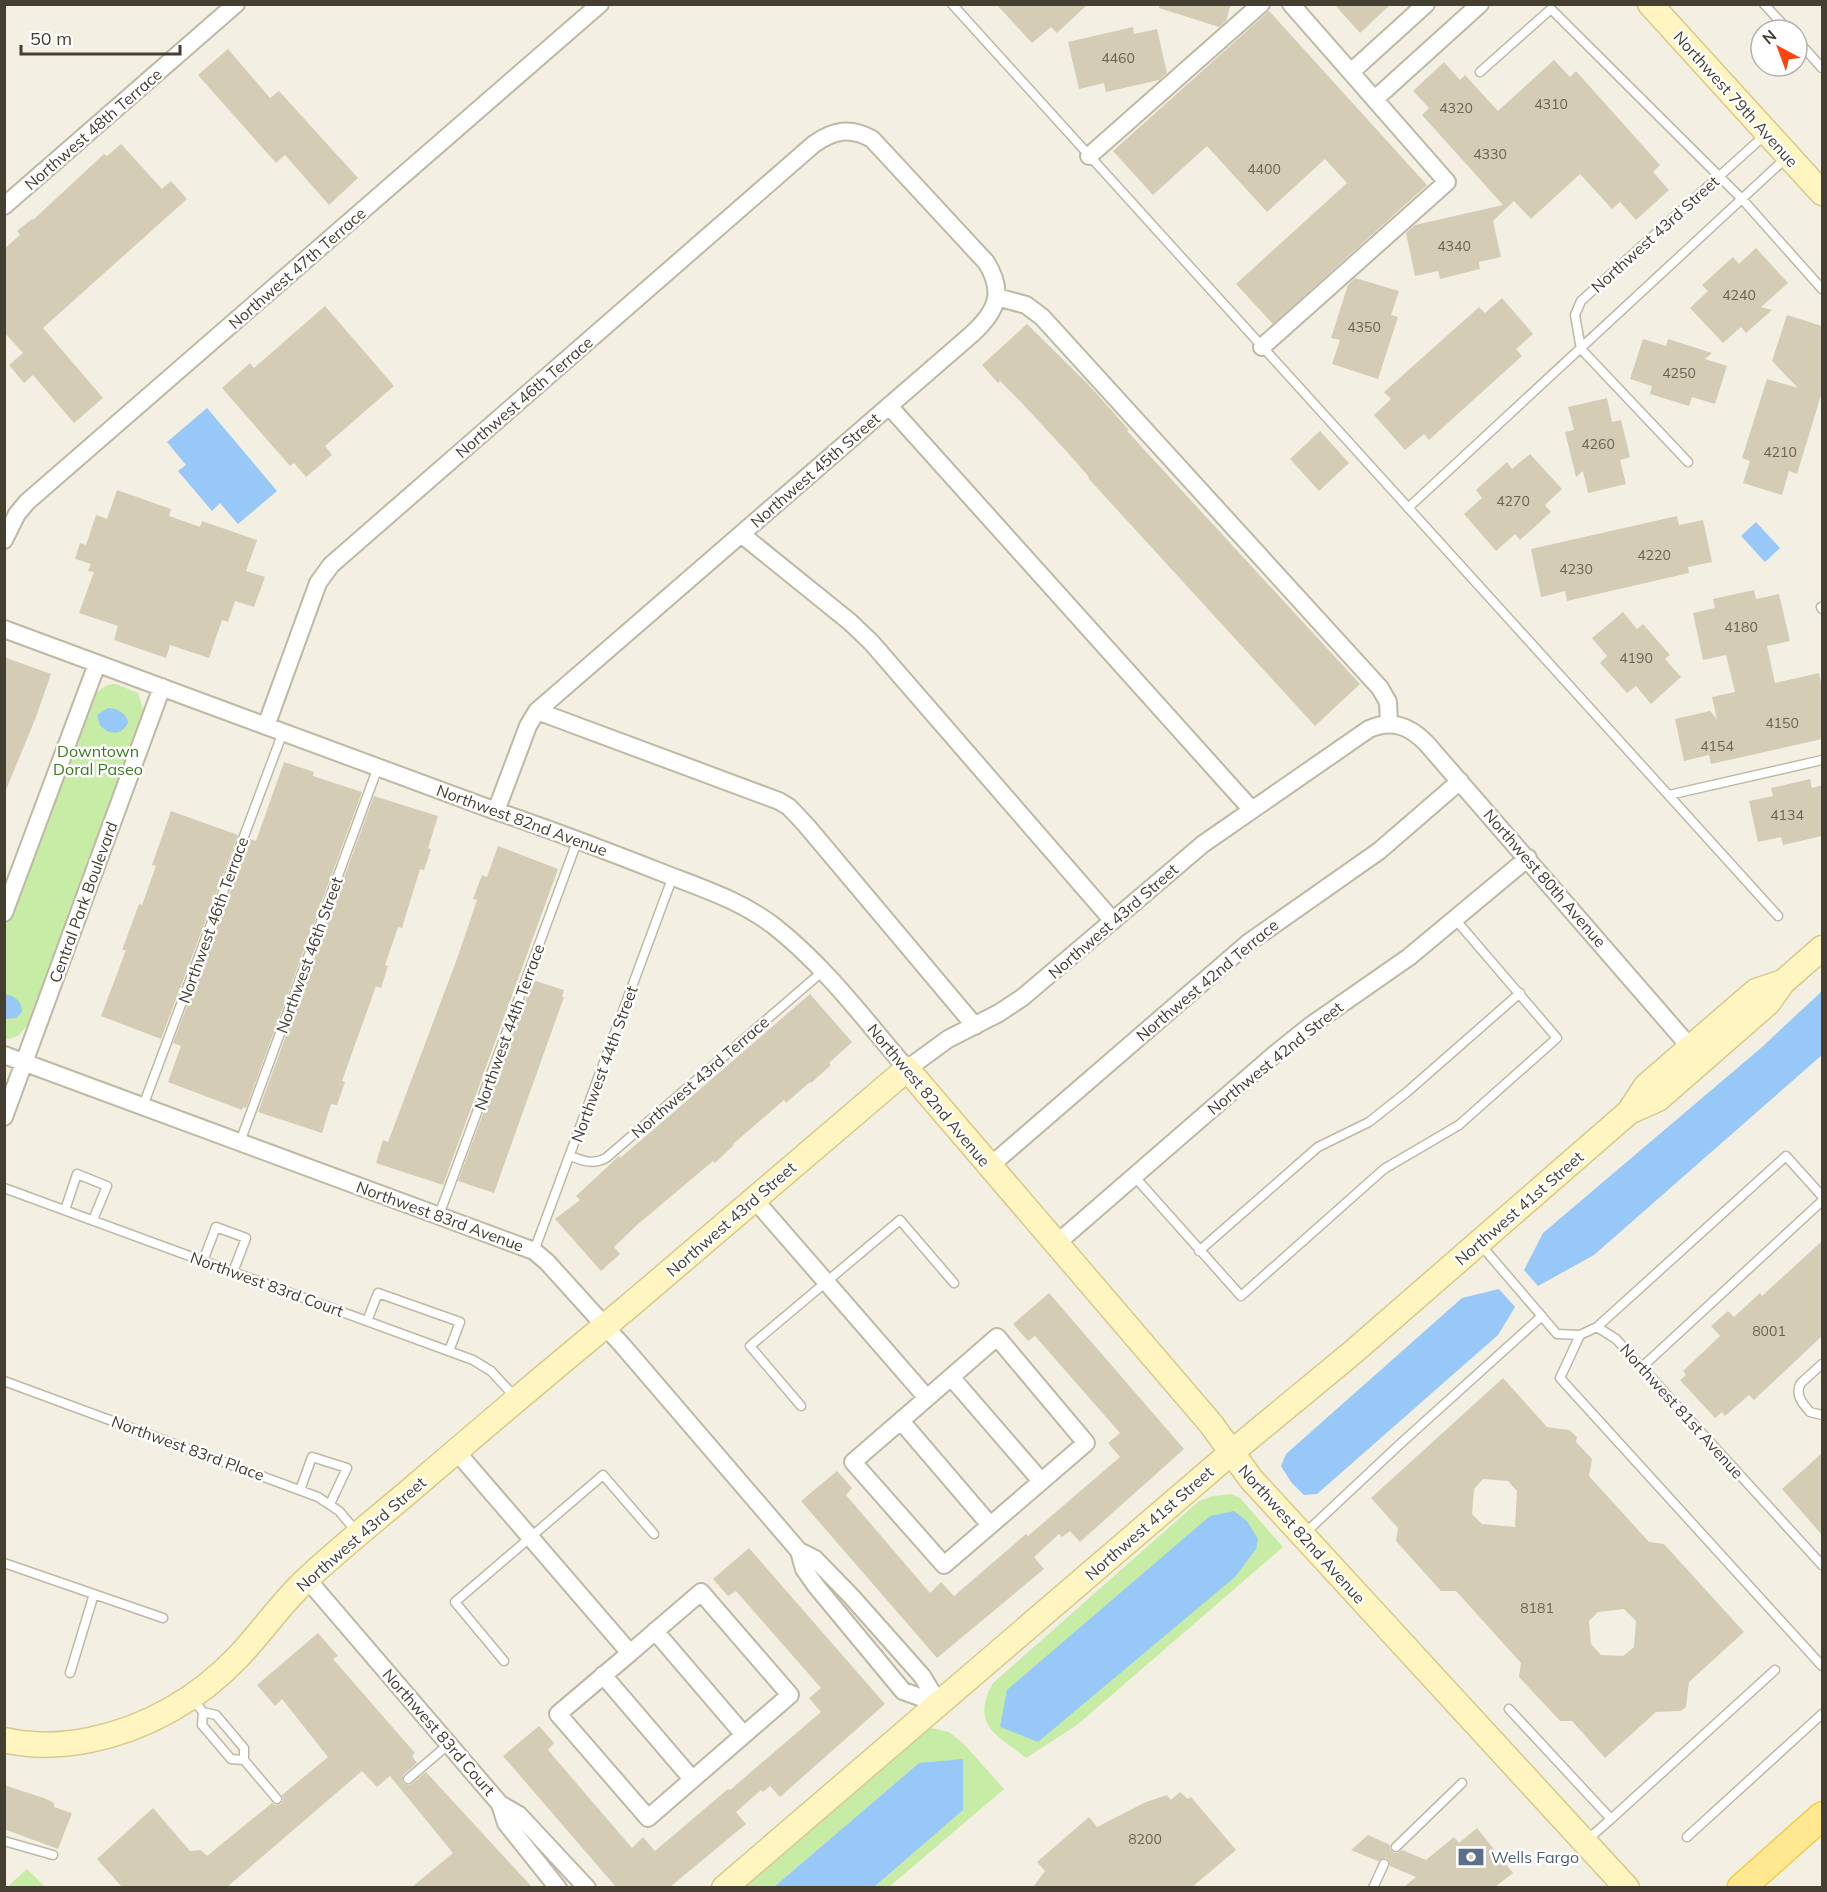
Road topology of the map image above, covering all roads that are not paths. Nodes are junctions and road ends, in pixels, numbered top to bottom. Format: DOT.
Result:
graph roads {
  1 [pos="236,4"];
  2 [pos="600,4"];
  3 [pos="952,4"];
  4 [pos="1261,4"];
  5 [pos="1291,4"];
  6 [pos="1426,4"];
  7 [pos="1480,4"];
  8 [pos="1764,4"];
  9 [pos="1654,6"];
  10 [pos="1777,18"];
  11 [pos="1809,53"];
  12 [pos="1822,68"];
  13 [pos="1351,72"];
  14 [pos="1480,72"];
  15 [pos="1375,99"];
  16 [pos="1767,133"];
  17 [pos="1089,156"];
  18 [pos="1788,156"];
  19 [pos="1719,176"];
  20 [pos="1822,193"];
  21 [pos="1743,200"];
  22 [pos="4,206"];
  23 [pos="1822,289"];
  24 [pos="997,297"];
  25 [pos="1262,347"];
  26 [pos="1581,349"];
  27 [pos="889,406"];
  28 [pos="1688,462"];
  29 [pos="1408,508"];
  30 [pos="741,534"];
  31 [pos="4,540"];
  32 [pos="4,629"];
  33 [pos="98,664"];
  34 [pos="162,687"];
  35 [pos="537,711"];
  36 [pos="1389,724"];
  37 [pos="266,726"];
  38 [pos="283,732"];
  39 [pos="1822,760"];
  40 [pos="378,767"];
  41 [pos="1460,781"];
  42 [pos="1669,795"];
  43 [pos="1251,809"];
  44 [pos="496,811"];
  45 [pos="578,839"];
  46 [pos="1528,858"];
  47 [pos="673,876"];
  48 [pos="4,913"];
  49 [pos="1778,916"];
  50 [pos="1455,919"];
  51 [pos="1113,921"];
  52 [pos="1822,948"];
  53 [pos="823,971"];
  54 [pos="1783,982"];
  55 [pos="1520,993"];
  56 [pos="975,1026"];
  57 [pos="1690,1047"];
  58 [pos="4,1055"];
  59 [pos="25,1062"];
  60 [pos="908,1069"];
  61 [pos="143,1106"];
  62 [pos="1629,1112"];
  63 [pos="4,1118"];
  64 [pos="240,1142"];
  65 [pos="570,1156"];
  66 [pos="990,1166"];
  67 [pos="1134,1176"];
  68 [pos="4,1188"];
  69 [pos="1822,1196"];
  70 [pos="754,1199"];
  71 [pos="1822,1201"];
  72 [pos="64,1210"];
  73 [pos="439,1215"];
  74 [pos="93,1220"];
  75 [pos="1479,1243"];
  76 [pos="1056,1244"];
  77 [pos="534,1251"];
  78 [pos="1199,1251"];
  79 [pos="203,1260"];
  80 [pos="233,1272"];
  81 [pos="826,1282"];
  82 [pos="954,1283"];
  83 [pos="1542,1316"];
  84 [pos="367,1321"];
  85 [pos="604,1326"];
  86 [pos="1597,1327"];
  87 [pos="1580,1335"];
  88 [pos="449,1351"];
  89 [pos="1822,1365"];
  90 [pos="1642,1367"];
  91 [pos="951,1377"];
  92 [pos="4,1381"];
  93 [pos="927,1398"];
  94 [pos="517,1399"];
  95 [pos="801,1406"];
  96 [pos="1822,1415"];
  97 [pos="901,1421"];
  98 [pos="456,1451"];
  99 [pos="1232,1452"];
  100 [pos="1041,1481"];
  101 [pos="300,1490"];
  102 [pos="330,1504"];
  103 [pos="990,1525"];
  104 [pos="359,1534"];
  105 [pos="654,1534"];
  106 [pos="1302,1536"];
  107 [pos="530,1538"];
  108 [pos="799,1551"];
  109 [pos="4,1563"];
  110 [pos="1822,1565"];
  111 [pos="307,1579"];
  112 [pos="94,1594"];
  113 [pos="163,1618"];
  114 [pos="655,1631"];
  115 [pos="630,1653"];
  116 [pos="504,1661"];
  117 [pos="1822,1666"];
  118 [pos="1775,1670"];
  119 [pos="70,1673"];
  120 [pos="603,1675"];
  121 [pos="197,1704"];
  122 [pos="939,1704"];
  123 [pos="1509,1709"];
  124 [pos="1822,1714"];
  125 [pos="744,1735"];
  126 [pos="4,1740"];
  127 [pos="449,1744"];
  128 [pos="244,1760"];
  129 [pos="408,1779"];
  130 [pos="692,1779"];
  131 [pos="1462,1783"];
  132 [pos="277,1799"];
  133 [pos="500,1804"];
  134 [pos="1822,1816"];
  135 [pos="1611,1819"];
  136 [pos="1687,1837"];
  137 [pos="4,1841"];
  138 [pos="1585,1842"];
  139 [pos="1396,1847"];
  140 [pos="53,1855"];
  141 [pos="1384,1863"];
  142 [pos="558,1887"];
  143 [pos="587,1887"];
  144 [pos="724,1887"];
  145 [pos="1373,1887"];
  146 [pos="1627,1887"];
  147 [pos="1742,1887"];
  1 -- 22 [label="street, Northwest 48th Terrace"];
  2 -- 31 [label="street, Northwest 47th Terrace"];
  3 -- 17 [label="lane"];
  4 -- 17 [label="street"];
  5 -- 13 [label="street"];
  6 -- 13 [label="street"];
  7 -- 15 [label="street"];
  8 -- 10 [label="lane"];
  9 -- 16 [label="street, Northwest 79th Avenue"];
  11 -- 12 [label="lane"];
  13 -- 15 [label="street"];
  14 -- 19 [label="lane"];
  15 -- 25 [label="street"];
  16 -- 18 [label="street, Northwest 79th Avenue"];
  16 -- 19 [label="lane, Northwest 43rd Street"];
  17 -- 25 [label="lane"];
  18 -- 20 [label="street, Northwest 79th Avenue"];
  18 -- 21 [label="lane, Northwest 43rd Street"];
  19 -- 21 [label="lane"];
  19 -- 26 [label="lane, Northwest 43rd Street"];
  21 -- 23 [label="lane"];
  21 -- 26 [label="lane, Northwest 43rd Street"];
  24 -- 27 [label="street, Northwest 45th Street"];
  24 -- 36 [label="street"];
  24 -- 37 [label="street, Northwest 46th Terrace"];
  25 -- 29 [label="lane"];
  26 -- 28 [label="lane"];
  26 -- 29 [label="lane, Northwest 43rd Street"];
  27 -- 30 [label="street, Northwest 45th Street"];
  27 -- 43 [label="street"];
  29 -- 42 [label="lane"];
  30 -- 35 [label="street, Northwest 45th Street"];
  30 -- 51 [label="street"];
  32 -- 33 [label="street, Northwest 82nd Avenue"];
  33 -- 34 [label="street, Northwest 82nd Avenue"];
  33 -- 48 [label="street"];
  34 -- 37 [label="street, Northwest 82nd Avenue"];
  34 -- 59 [label="street, Central Park Boulevard"];
  35 -- 44 [label="street, Northwest 45th Street"];
  35 -- 56 [label="street"];
  36 -- 41 [label="street, Northwest 80th Avenue"];
  36 -- 43 [label="street, Northwest 43rd Street"];
  37 -- 38 [label="street, Northwest 82nd Avenue"];
  38 -- 40 [label="street, Northwest 82nd Avenue"];
  38 -- 61 [label="lane, Northwest 46th Terrace"];
  39 -- 42 [label="lane"];
  40 -- 44 [label="street, Northwest 82nd Avenue"];
  40 -- 64 [label="lane, Northwest 46th Street"];
  41 -- 46 [label="street, Northwest 80th Avenue"];
  41 -- 66 [label="street, Northwest 42nd Terrace"];
  42 -- 49 [label="lane"];
  43 -- 51 [label="street, Northwest 43rd Street"];
  44 -- 45 [label="street, Northwest 82nd Avenue"];
  45 -- 47 [label="street, Northwest 82nd Avenue"];
  45 -- 73 [label="lane, Northwest 44th Terrace"];
  46 -- 50 [label="street, Northwest 42nd Street"];
  46 -- 57 [label="street, Northwest 80th Avenue"];
  47 -- 53 [label="street, Northwest 82nd Avenue"];
  47 -- 65 [label="lane, Northwest 44th Street"];
  50 -- 55 [label="lane"];
  50 -- 67 [label="street, Northwest 42nd Street"];
  51 -- 56 [label="street, Northwest 43rd Street"];
  52 -- 54 [label="street, Northwest 41st Street"];
  53 -- 60 [label="street, Northwest 82nd Avenue"];
  53 -- 65 [label="lane, Northwest 43rd Terrace"];
  54 -- 57 [label="street, Northwest 41st Street"];
  54 -- 62 [label="street, Northwest 41st Street"];
  55 -- 78 [label="lane"];
  55 -- 78 [label="lane"];
  56 -- 60 [label="street, Northwest 43rd Street"];
  57 -- 62 [label="street, Northwest 41st Street"];
  58 -- 59 [label="street, Northwest 83rd Avenue"];
  59 -- 61 [label="street, Northwest 83rd Avenue"];
  59 -- 63 [label="street, Central Park Boulevard"];
  60 -- 66 [label="street, Northwest 82nd Avenue"];
  60 -- 70 [label="street, Northwest 43rd Street"];
  61 -- 64 [label="street, Northwest 83rd Avenue"];
  62 -- 75 [label="street, Northwest 41st Street"];
  64 -- 73 [label="street, Northwest 83rd Avenue"];
  65 -- 77 [label="lane, Northwest 44th Street"];
  66 -- 76 [label="street, Northwest 82nd Avenue"];
  67 -- 76 [label="street, Northwest 42nd Street"];
  67 -- 78 [label="lane"];
  68 -- 72 [label="lane, Northwest 83rd Court"];
  69 -- 86 [label="lane"];
  70 -- 81 [label="street"];
  70 -- 85 [label="street, Northwest 43rd Street"];
  71 -- 90 [label="lane"];
  72 -- 74 [label="lane, Northwest 83rd Court"];
  72 -- 74 [label="lane"];
  73 -- 77 [label="street, Northwest 83rd Avenue"];
  74 -- 79 [label="lane, Northwest 83rd Court"];
  75 -- 83 [label="lane"];
  75 -- 99 [label="street, Northwest 41st Street"];
  76 -- 99 [label="street, Northwest 82nd Avenue"];
  77 -- 85 [label="street, Northwest 83rd Avenue"];
  79 -- 80 [label="lane, Northwest 83rd Court"];
  79 -- 80 [label="lane"];
  80 -- 84 [label="lane, Northwest 83rd Court"];
  81 -- 82 [label="lane"];
  81 -- 93 [label="street"];
  81 -- 95 [label="lane"];
  83 -- 87 [label="lane"];
  83 -- 106 [label="lane"];
  84 -- 88 [label="lane, Northwest 83rd Court"];
  84 -- 88 [label="lane"];
  85 -- 94 [label="street, Northwest 43rd Street"];
  85 -- 108 [label="street, Northwest 83rd Avenue"];
  86 -- 87 [label="lane"];
  86 -- 90 [label="lane, Northwest 81st Avenue"];
  87 -- 117 [label="lane"];
  88 -- 94 [label="lane, Northwest 83rd Court"];
  89 -- 96 [label="lane"];
  90 -- 110 [label="lane, Northwest 81st Avenue"];
  91 -- 93 [label="street"];
  91 -- 100 [label="street"];
  91 -- 100 [label="street"];
  92 -- 101 [label="lane, Northwest 83rd Place"];
  93 -- 97 [label="street"];
  94 -- 98 [label="street, Northwest 43rd Street"];
  97 -- 103 [label="street"];
  97 -- 103 [label="street"];
  98 -- 104 [label="street, Northwest 43rd Street"];
  98 -- 107 [label="street"];
  99 -- 106 [label="street, Northwest 82nd Avenue"];
  99 -- 122 [label="street, Northwest 41st Street"];
  100 -- 103 [label="street"];
  101 -- 102 [label="lane, Northwest 83rd Place"];
  101 -- 102 [label="lane"];
  102 -- 104 [label="lane, Northwest 83rd Place"];
  104 -- 111 [label="street, Northwest 43rd Street"];
  105 -- 107 [label="lane"];
  106 -- 138 [label="street, Northwest 82nd Avenue"];
  107 -- 115 [label="street"];
  107 -- 116 [label="lane"];
  108 -- 122 [label="street, Northwest 83rd Avenue"];
  108 -- 122 [label="street, Northwest 83rd Avenue"];
  109 -- 112 [label="lane"];
  111 -- 121 [label="street, Northwest 43rd Street"];
  111 -- 127 [label="street, Northwest 83rd Court"];
  112 -- 113 [label="lane"];
  112 -- 119 [label="lane"];
  114 -- 115 [label="street"];
  114 -- 125 [label="street"];
  114 -- 125 [label="street"];
  115 -- 120 [label="street"];
  118 -- 135 [label="lane"];
  120 -- 130 [label="street"];
  120 -- 130 [label="street"];
  121 -- 126 [label="street, Northwest 43rd Street"];
  121 -- 128 [label="lane"];
  121 -- 128 [label="lane"];
  122 -- 144 [label="street, Northwest 41st Street"];
  123 -- 135 [label="lane"];
  124 -- 136 [label="lane"];
  125 -- 130 [label="street"];
  127 -- 129 [label="lane"];
  127 -- 133 [label="street, Northwest 83rd Court"];
  128 -- 132 [label="lane"];
  131 -- 139 [label="lane"];
  133 -- 142 [label="street, Northwest 83rd Court"];
  133 -- 143 [label="street, Northwest 83rd Court"];
  134 -- 147 [label="main road"];
  135 -- 138 [label="lane"];
  137 -- 140 [label="lane"];
  138 -- 146 [label="street, Northwest 82nd Avenue"];
  141 -- 145 [label="lane"];
}
